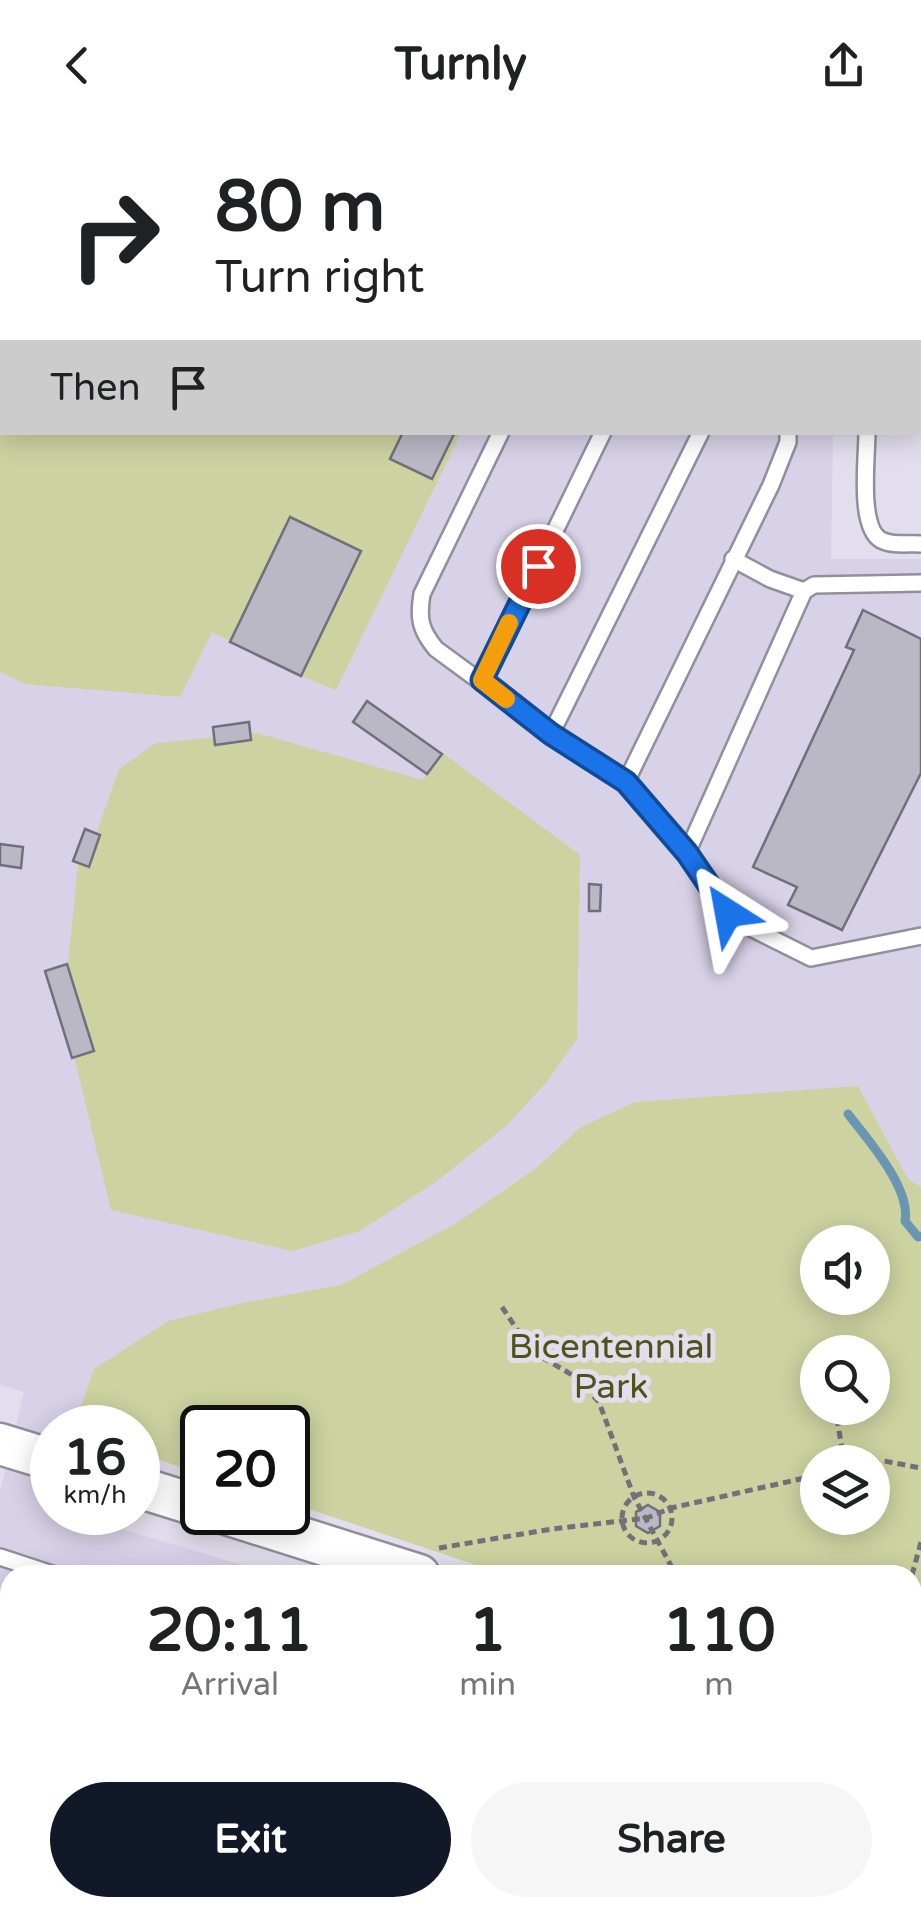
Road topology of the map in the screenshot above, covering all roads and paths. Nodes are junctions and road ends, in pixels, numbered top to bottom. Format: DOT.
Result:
graph roads {
  1 [pos="500,435"];
  2 [pos="602,435"];
  3 [pos="700,435"];
  4 [pos="788,435"];
  5 [pos="867,435"];
  6 [pos="921,544"];
  7 [pos="734,559"];
  8 [pos="921,582"];
  9 [pos="804,591"];
  10 [pos="482,680"];
  11 [pos="551,734"];
  12 [pos="626,782"];
  13 [pos="687,853"];
  14 [pos="921,936"];
  15 [pos="502,1307"];
  16 [pos="0,1444"];
  17 [pos="30,1453"];
  18 [pos="890,1462"];
  19 [pos="921,1468"];
  20 [pos="800,1480"];
  21 [pos="634,1496"];
  22 [pos="671,1508"];
  23 [pos="647,1518"];
  24 [pos="622,1521"];
  25 [pos="293,1535"];
  26 [pos="656,1542"];
  27 [pos="388,1565"];
  28 [pos="410,1565"];
  29 [pos="670,1565"];
  1 -- 10 [label="lane"];
  2 -- 10 [label="lane"];
  3 -- 11 [label="lane"];
  4 -- 7 [label="lane"];
  5 -- 6 [label="lane"];
  7 -- 9 [label="lane"];
  7 -- 12 [label="lane"];
  8 -- 9 [label="lane"];
  9 -- 13 [label="lane"];
  10 -- 11 [label="lane"];
  11 -- 12 [label="lane"];
  12 -- 13 [label="lane"];
  13 -- 14 [label="lane"];
  15 -- 21 [label="path"];
  16 -- 17 [label="main road"];
  18 -- 19 [label="path"];
  20 -- 22 [label="path"];
  21 -- 22 [label="path"];
  21 -- 23 [label="path"];
  21 -- 24 [label="path"];
  22 -- 23 [label="path"];
  22 -- 26 [label="path"];
  23 -- 24 [label="path"];
  23 -- 26 [label="path"];
  24 -- 26 [label="path"];
  24 -- 28 [label="path"];
  25 -- 27 [label="main road"];
  26 -- 29 [label="path"];
}
